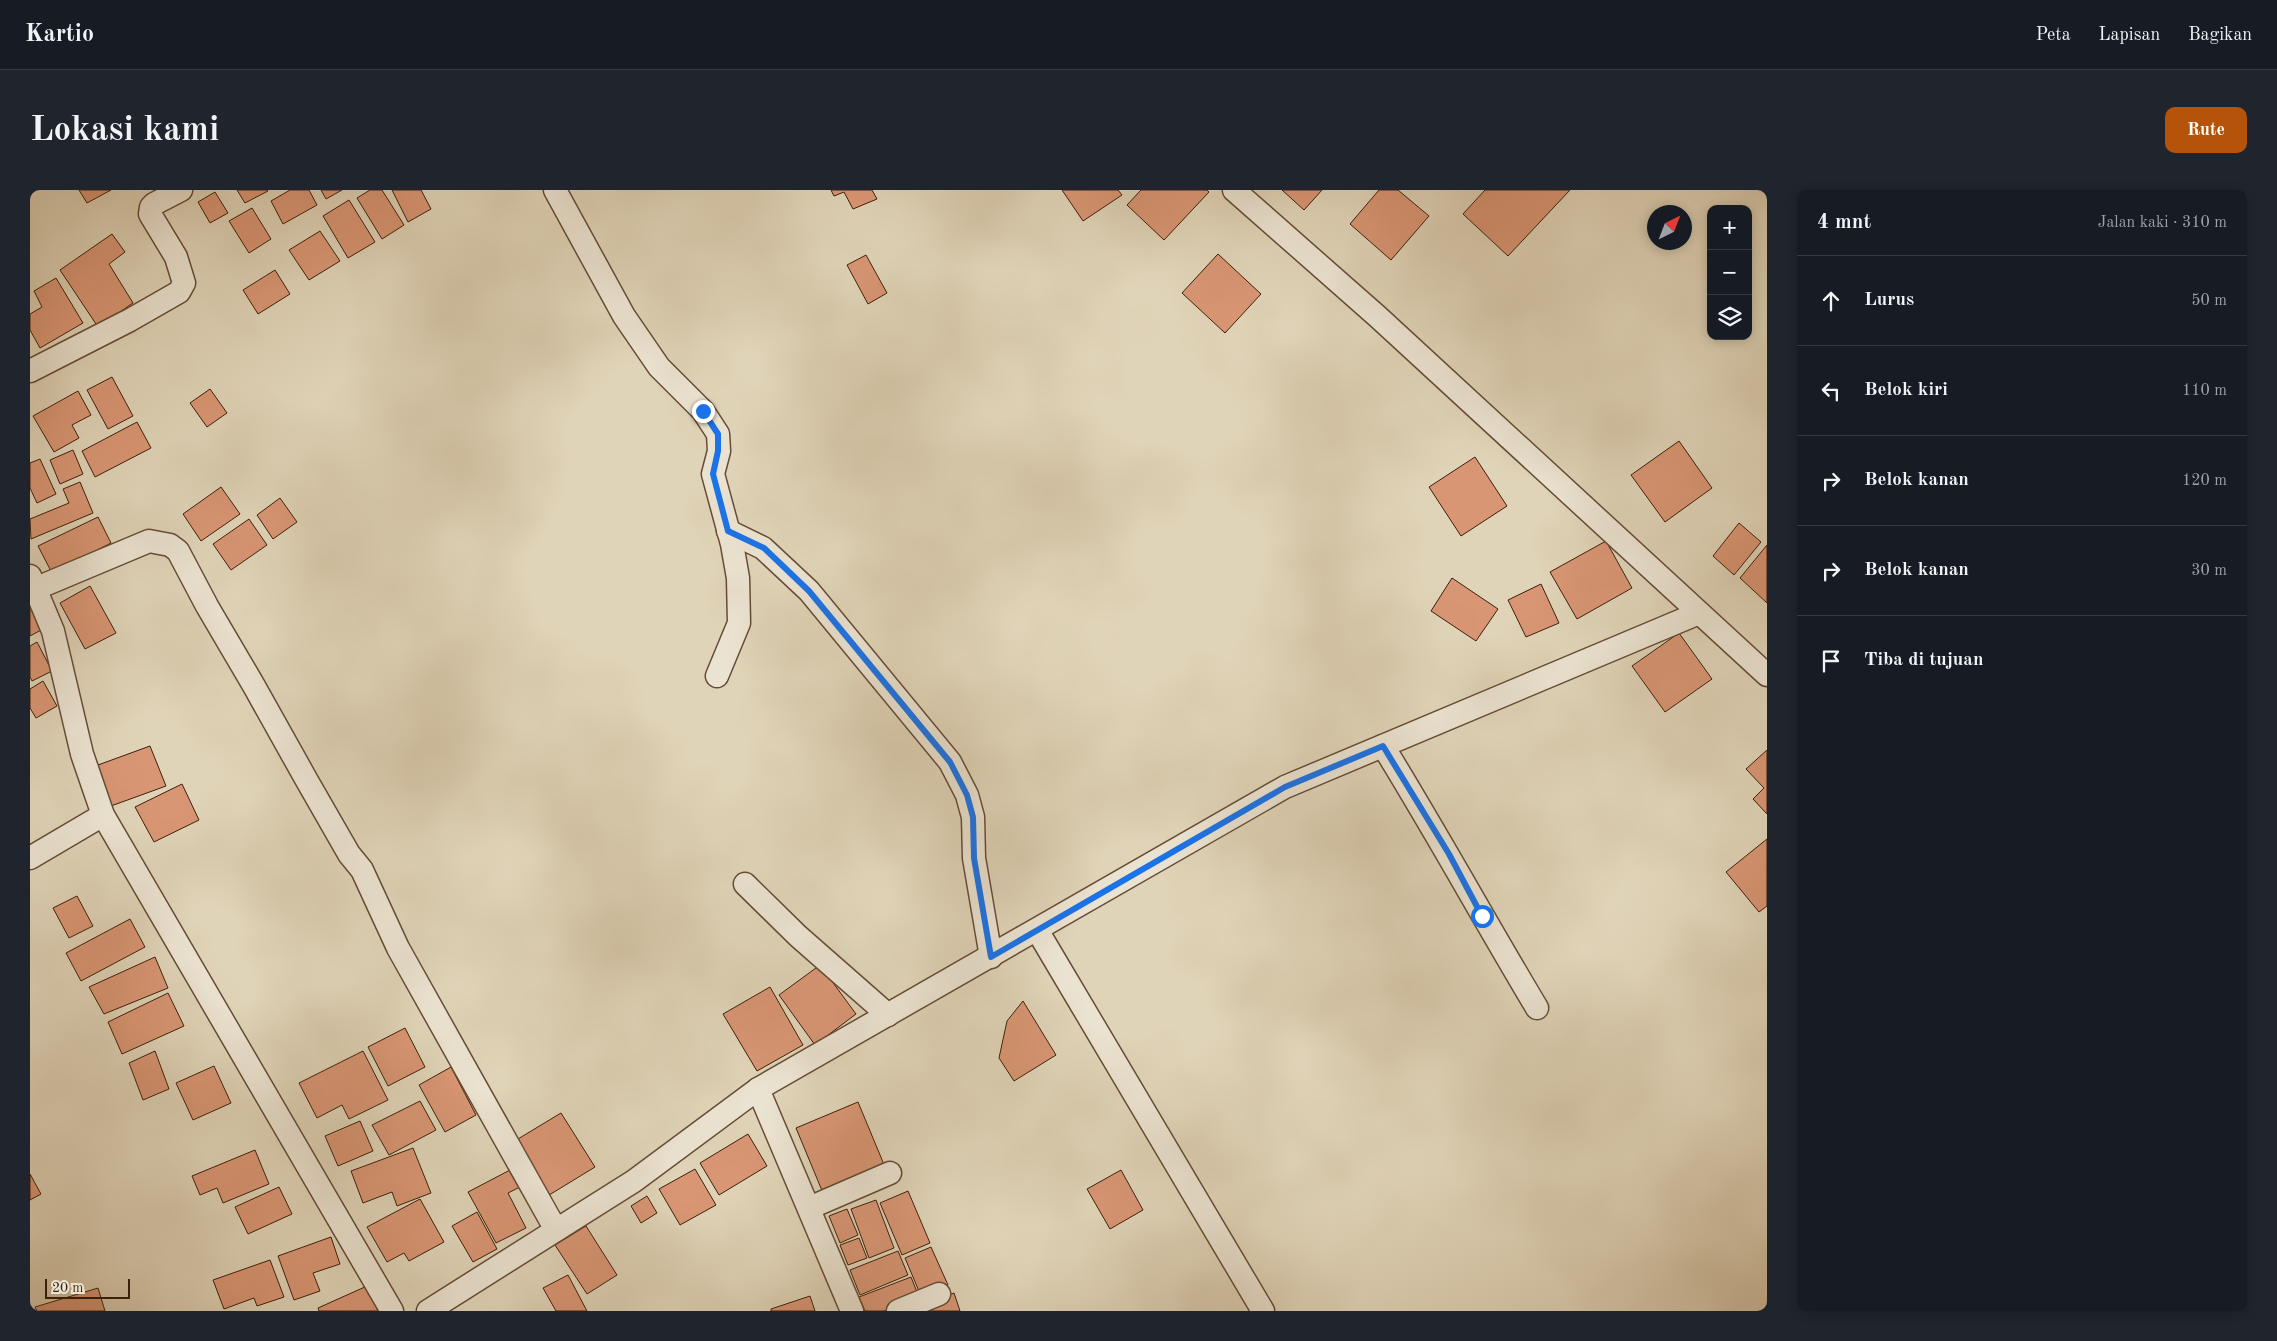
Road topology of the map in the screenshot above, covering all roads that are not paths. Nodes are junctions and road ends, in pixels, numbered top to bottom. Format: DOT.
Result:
graph roads {
  1 [pos="181,190"];
  2 [pos="555,190"];
  3 [pos="1234,190"];
  4 [pos="30,371"];
  5 [pos="728,531"];
  6 [pos="33,582"];
  7 [pos="1699,612"];
  8 [pos="1767,674"];
  9 [pos="717,676"];
  10 [pos="1383,746"];
  11 [pos="103,815"];
  12 [pos="30,858"];
  13 [pos="745,884"];
  14 [pos="1037,930"];
  15 [pos="991,957"];
  16 [pos="1538,1008"];
  17 [pos="888,1015"];
  18 [pos="758,1088"];
  19 [pos="890,1173"];
  20 [pos="809,1208"];
  21 [pos="556,1230"];
  22 [pos="939,1294"];
  23 [pos="392,1311"];
  24 [pos="428,1311"];
  25 [pos="852,1311"];
  26 [pos="898,1311"];
  27 [pos="1263,1311"];
  1 -- 4 [label="street"];
  2 -- 5 [label="street"];
  3 -- 7 [label="street"];
  5 -- 9 [label="street"];
  5 -- 15 [label="street"];
  6 -- 11 [label="street"];
  6 -- 21 [label="street"];
  7 -- 8 [label="street"];
  7 -- 10 [label="street"];
  10 -- 14 [label="street"];
  10 -- 16 [label="street"];
  11 -- 12 [label="street"];
  11 -- 23 [label="street"];
  13 -- 17 [label="street"];
  14 -- 15 [label="street"];
  14 -- 27 [label="street"];
  15 -- 17 [label="street"];
  17 -- 18 [label="street"];
  18 -- 20 [label="street"];
  18 -- 21 [label="street"];
  19 -- 20 [label="street"];
  20 -- 25 [label="street"];
  21 -- 24 [label="street"];
  22 -- 26 [label="street"];
}
